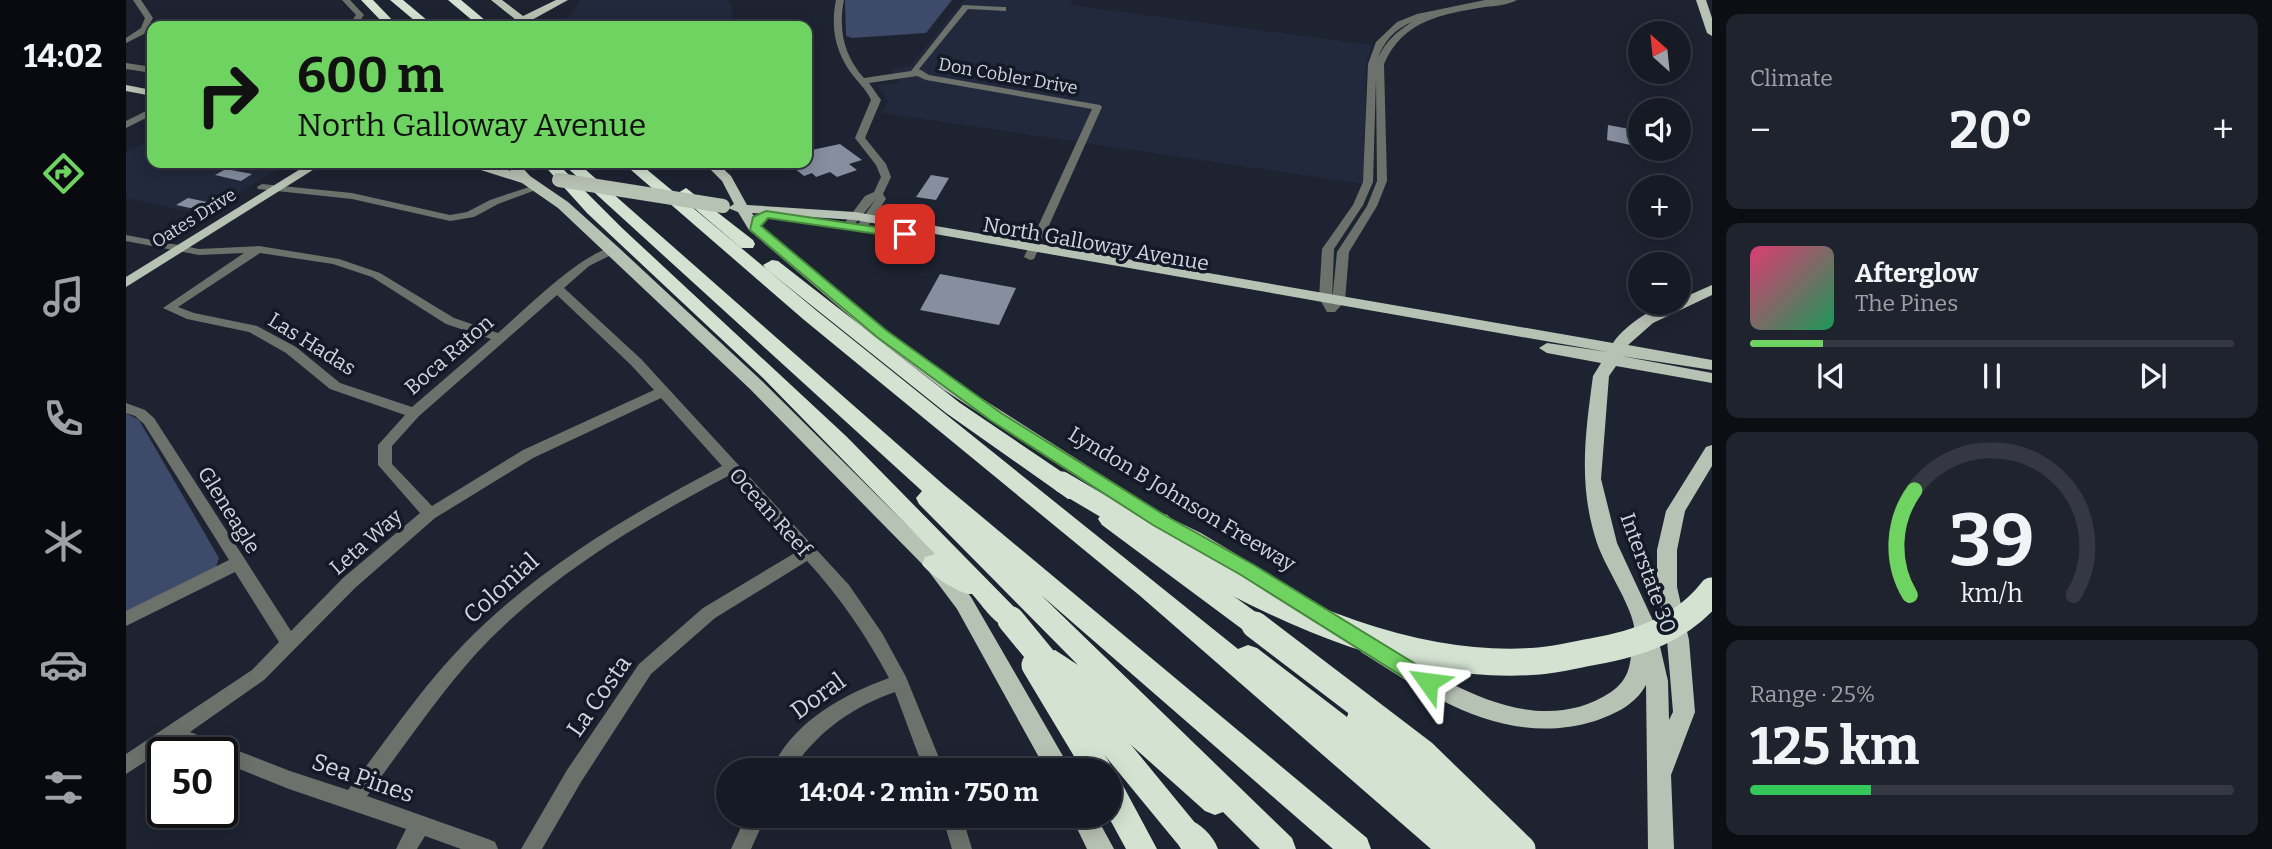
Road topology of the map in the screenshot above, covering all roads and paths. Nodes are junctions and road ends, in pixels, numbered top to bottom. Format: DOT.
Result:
graph roads {
  1 [pos="137,0"];
  2 [pos="346,0"];
  3 [pos="367,0"];
  4 [pos="397,0"];
  5 [pos="454,0"];
  6 [pos="496,0"];
  7 [pos="840,0"];
  8 [pos="1496,0"];
  9 [pos="1513,0"];
  10 [pos="1701,0"];
  11 [pos="558,3"];
  12 [pos="1003,9"];
  13 [pos="522,19"];
  14 [pos="147,21"];
  15 [pos="147,21"];
  16 [pos="355,21"];
  17 [pos="387,21"];
  18 [pos="422,21"];
  19 [pos="480,21"];
  20 [pos="1712,33"];
  21 [pos="139,34"];
  22 [pos="147,35"];
  23 [pos="126,41"];
  24 [pos="126,66"];
  25 [pos="147,69"];
  26 [pos="917,73"];
  27 [pos="862,81"];
  28 [pos="126,88"];
  29 [pos="147,92"];
  30 [pos="126,98"];
  31 [pos="147,102"];
  32 [pos="147,114"];
  33 [pos="126,125"];
  34 [pos="293,168"];
  35 [pos="310,168"];
  36 [pos="495,168"];
  37 [pos="513,168"];
  38 [pos="555,168"];
  39 [pos="636,168"];
  40 [pos="655,168"];
  41 [pos="716,168"];
  42 [pos="546,179"];
  43 [pos="262,187"];
  44 [pos="278,188"];
  45 [pos="743,214"];
  46 [pos="859,222"];
  47 [pos="1346,232"];
  48 [pos="126,238"];
  49 [pos="173,248"];
  50 [pos="258,248"];
  51 [pos="613,250"];
  52 [pos="1032,252"];
  53 [pos="126,271"];
  54 [pos="126,284"];
  55 [pos="557,288"];
  56 [pos="1712,289"];
  57 [pos="1331,303"];
  58 [pos="500,338"];
  59 [pos="1610,362"];
  60 [pos="1710,374"];
  61 [pos="661,392"];
  62 [pos="126,408"];
  63 [pos="414,414"];
  64 [pos="1712,451"];
  65 [pos="905,464"];
  66 [pos="730,468"];
  67 [pos="1062,482"];
  68 [pos="430,514"];
  69 [pos="1160,521"];
  70 [pos="807,553"];
  71 [pos="238,563"];
  72 [pos="934,564"];
  73 [pos="1148,588"];
  74 [pos="1712,591"];
  75 [pos="1004,614"];
  76 [pos="126,619"];
  77 [pos="1644,625"];
  78 [pos="289,643"];
  79 [pos="900,682"];
  80 [pos="171,733"];
  81 [pos="181,737"];
  82 [pos="789,758"];
  83 [pos="929,758"];
  84 [pos="1052,758"];
  85 [pos="1091,758"];
  86 [pos="238,760"];
  87 [pos="126,765"];
  88 [pos="1660,775"];
  89 [pos="352,800"];
  90 [pos="1122,812"];
  91 [pos="420,825"];
  92 [pos="751,828"];
  93 [pos="956,828"];
  94 [pos="1090,828"];
  95 [pos="405,849"];
  96 [pos="488,849"];
  97 [pos="531,849"];
  98 [pos="741,849"];
  99 [pos="962,849"];
  100 [pos="1101,849"];
  101 [pos="1142,849"];
  102 [pos="1203,849"];
  103 [pos="1269,849"];
  104 [pos="1281,849"];
  105 [pos="1356,849"];
  106 [pos="1454,849"];
  107 [pos="1495,849"];
  108 [pos="1508,849"];
  109 [pos="1522,849"];
  110 [pos="1661,849"];
  1 -- 15 [label="street"];
  2 -- 16 [label="street"];
  3 -- 17 [label="highway"];
  4 -- 18 [label="highway"];
  5 -- 19 [label="highway"];
  6 -- 13 [label="main road"];
  7 -- 27 [label="street"];
  8 -- 47 [label="street"];
  9 -- 47 [label="street"];
  10 -- 20 [label="main road"];
  11 -- 13 [label="main road"];
  12 -- 26 [label="street, Don Cobler Drive"];
  14 -- 21 [label="street"];
  21 -- 22 [label="street"];
  21 -- 23 [label="street"];
  24 -- 25 [label="street"];
  26 -- 27 [label="street"];
  26 -- 52 [label="street, Don Cobler Drive"];
  27 -- 46 [label="street"];
  28 -- 29 [label="main road"];
  30 -- 31 [label="main road"];
  32 -- 33 [label="street"];
  34 -- 43 [label="main road, Oates Drive"];
  35 -- 44 [label="main road, Oates Drive"];
  36 -- 42 [label="main road, North Galloway Avenue"];
  37 -- 42 [label="main road, North Galloway Avenue"];
  38 -- 75 [label="highway"];
  39 -- 73 [label="highway"];
  40 -- 67 [label="highway"];
  41 -- 45 [label="main road, Lyndon B Johnson Freeway"];
  42 -- 44 [label="street"];
  42 -- 45 [label="main road, North Galloway Avenue"];
  42 -- 45 [label="main road, North Galloway Avenue, bridge"];
  42 -- 51 [label="main road"];
  42 -- 65 [label="highway"];
  43 -- 44 [label="street"];
  43 -- 49 [label="main road, Oates Drive"];
  44 -- 49 [label="main road, Oates Drive"];
  45 -- 46 [label="main road, North Galloway Avenue"];
  45 -- 46 [label="main road, North Galloway Avenue"];
  45 -- 69 [label="main road, Lyndon B Johnson Freeway"];
  46 -- 52 [label="main road, North Galloway Avenue"];
  47 -- 57 [label="street"];
  48 -- 49 [label="street"];
  49 -- 50 [label="street"];
  49 -- 53 [label="main road, Oates Drive"];
  49 -- 54 [label="main road, Oates Drive"];
  50 -- 58 [label="street"];
  50 -- 63 [label="street, Las Hadas"];
  51 -- 55 [label="street, Boca Raton"];
  51 -- 72 [label="main road"];
  52 -- 57 [label="main road, North Galloway Avenue"];
  55 -- 58 [label="street, Boca Raton"];
  55 -- 61 [label="street, Ocean Reef"];
  56 -- 59 [label="main road"];
  57 -- 59 [label="main road, North Galloway Avenue"];
  58 -- 63 [label="street, Boca Raton"];
  59 -- 60 [label="main road, North Galloway Avenue"];
  59 -- 60 [label="main road"];
  59 -- 77 [label="main road, Interstate 30"];
  61 -- 66 [label="street, Ocean Reef"];
  61 -- 68 [label="street, Leta Way"];
  62 -- 71 [label="street, Gleneagle"];
  63 -- 68 [label="street, Boca Raton"];
  64 -- 88 [label="main road"];
  65 -- 104 [label="highway"];
  65 -- 105 [label="highway"];
  66 -- 70 [label="street, Ocean Reef"];
  66 -- 89 [label="street, Colonial"];
  67 -- 74 [label="highway, bridge"];
  67 -- 109 [label="highway, bridge"];
  68 -- 78 [label="street, Leta Way"];
  69 -- 77 [label="main road, Lyndon B Johnson Freeway"];
  69 -- 108 [label="highway"];
  70 -- 79 [label="street, Ocean Reef"];
  70 -- 97 [label="street, La Costa"];
  71 -- 76 [label="street"];
  71 -- 78 [label="street, Gleneagle"];
  72 -- 84 [label="main road"];
  72 -- 103 [label="highway"];
  73 -- 106 [label="highway"];
  73 -- 107 [label="highway"];
  75 -- 85 [label="highway, bridge"];
  75 -- 102 [label="highway, bridge"];
  77 -- 88 [label="main road, Interstate 30"];
  78 -- 80 [label="street, Leta Way"];
  79 -- 82 [label="street, Doral"];
  79 -- 83 [label="street, Ocean Reef"];
  80 -- 81 [label="street, Sea Pines"];
  80 -- 87 [label="street, Leta Way"];
  86 -- 89 [label="street, Sea Pines"];
  88 -- 110 [label="main road, Interstate 30"];
  89 -- 91 [label="street, Sea Pines"];
  90 -- 101 [label="highway"];
  91 -- 95 [label="street"];
  91 -- 96 [label="street, Sea Pines"];
  92 -- 98 [label="street"];
  93 -- 99 [label="street"];
  94 -- 100 [label="main road"];
}
